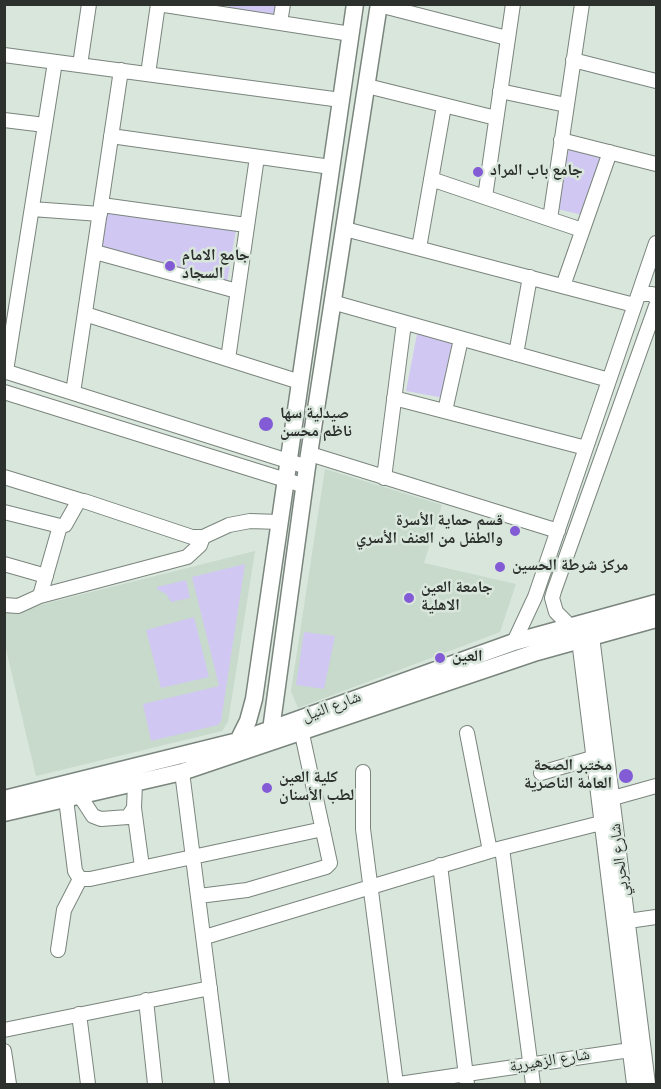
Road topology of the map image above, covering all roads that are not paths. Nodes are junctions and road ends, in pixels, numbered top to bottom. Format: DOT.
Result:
graph roads {
  1 [pos="89,4"];
  2 [pos="283,4"];
  3 [pos="355,4"];
  4 [pos="513,4"];
  5 [pos="582,4"];
  6 [pos="379,5"];
  7 [pos="223,9"];
  8 [pos="423,10"];
  9 [pos="280,23"];
  10 [pos="351,34"];
  11 [pos="507,38"];
  12 [pos="4,55"];
  13 [pos="573,60"];
  14 [pos="55,62"];
  15 [pos="80,65"];
  16 [pos="121,70"];
  17 [pos="148,74"];
  18 [pos="657,81"];
  19 [pos="367,86"];
  20 [pos="500,91"];
  21 [pos="341,100"];
  22 [pos="566,105"];
  23 [pos="444,106"];
  24 [pos="496,118"];
  25 [pos="4,120"];
  26 [pos="45,125"];
  27 [pos="111,136"];
  28 [pos="561,140"];
  29 [pos="610,152"];
  30 [pos="257,157"];
  31 [pos="657,164"];
  32 [pos="331,167"];
  33 [pos="431,179"];
  34 [pos="485,197"];
  35 [pos="32,209"];
  36 [pos="101,209"];
  37 [pos="550,219"];
  38 [pos="246,225"];
  39 [pos="345,229"];
  40 [pos="582,230"];
  41 [pos="657,243"];
  42 [pos="419,248"];
  43 [pos="95,252"];
  44 [pos="530,277"];
  45 [pos="651,281"];
  46 [pos="562,286"];
  47 [pos="237,291"];
  48 [pos="657,298"];
  49 [pos="636,299"];
  50 [pos="332,302"];
  51 [pos="657,306"];
  52 [pos="85,314"];
  53 [pos="404,323"];
  54 [pos="461,339"];
  55 [pos="516,354"];
  56 [pos="228,359"];
  57 [pos="5,371"];
  58 [pos="609,380"];
  59 [pos="300,382"];
  60 [pos="4,392"];
  61 [pos="73,393"];
  62 [pos="394,398"];
  63 [pos="445,411"];
  64 [pos="586,448"];
  65 [pos="288,460"];
  66 [pos="308,460"];
  67 [pos="4,477"];
  68 [pos="384,478"];
  69 [pos="285,480"];
  70 [pos="304,486"];
  71 [pos="79,500"];
  72 [pos="4,512"];
  73 [pos="279,522"];
  74 [pos="60,526"];
  75 [pos="558,531"];
  76 [pos="203,537"];
  77 [pos="4,564"];
  78 [pos="46,576"];
  79 [pos="40,596"];
  80 [pos="657,603"];
  81 [pos="4,605"];
  82 [pos="657,619"];
  83 [pos="514,642"];
  84 [pos="583,643"];
  85 [pos="271,730"];
  86 [pos="467,733"];
  87 [pos="302,734"];
  88 [pos="237,741"];
  89 [pos="592,758"];
  90 [pos="182,772"];
  91 [pos="363,772"];
  92 [pos="541,773"];
  93 [pos="135,783"];
  94 [pos="657,786"];
  95 [pos="70,793"];
  96 [pos="613,798"];
  97 [pos="4,799"];
  98 [pos="134,808"];
  99 [pos="4,813"];
  100 [pos="601,823"];
  101 [pos="323,829"];
  102 [pos="496,849"];
  103 [pos="193,856"];
  104 [pos="440,865"];
  105 [pos="142,867"];
  106 [pos="80,879"];
  107 [pos="370,888"];
  108 [pos="199,896"];
  109 [pos="657,917"];
  110 [pos="628,921"];
  111 [pos="205,937"];
  112 [pos="58,950"];
  113 [pos="210,988"];
  114 [pos="146,1000"];
  115 [pos="79,1014"];
  116 [pos="4,1030"];
  117 [pos="630,1050"];
  118 [pos="4,1051"];
  119 [pos="531,1065"];
  120 [pos="466,1079"];
  121 [pos="9,1084"];
  122 [pos="88,1084"];
  123 [pos="155,1084"];
  124 [pos="222,1084"];
  125 [pos="397,1084"];
  126 [pos="533,1084"];
  127 [pos="634,1084"];
  128 [pos="648,1084"];
  1 -- 15 [label="street"];
  2 -- 9 [label="street"];
  3 -- 10 [label="main road"];
  4 -- 11 [label="street"];
  5 -- 13 [label="street"];
  6 -- 8 [label="street"];
  6 -- 19 [label="main road"];
  7 -- 9 [label="street"];
  7 -- 17 [label="street"];
  8 -- 11 [label="street"];
  9 -- 10 [label="street"];
  10 -- 21 [label="main road"];
  11 -- 20 [label="street"];
  12 -- 14 [label="street"];
  13 -- 18 [label="street"];
  13 -- 22 [label="street"];
  14 -- 15 [label="street"];
  14 -- 26 [label="street"];
  15 -- 16 [label="street"];
  16 -- 17 [label="street"];
  16 -- 27 [label="street"];
  17 -- 21 [label="street"];
  19 -- 23 [label="street"];
  19 -- 39 [label="main road"];
  20 -- 22 [label="street"];
  20 -- 24 [label="street"];
  21 -- 32 [label="main road"];
  22 -- 28 [label="street"];
  23 -- 24 [label="street"];
  23 -- 33 [label="street"];
  24 -- 34 [label="street"];
  25 -- 26 [label="street"];
  26 -- 35 [label="street"];
  27 -- 30 [label="street"];
  27 -- 36 [label="street"];
  28 -- 29 [label="street"];
  28 -- 37 [label="street"];
  29 -- 31 [label="street"];
  29 -- 40 [label="street"];
  30 -- 32 [label="street"];
  30 -- 38 [label="street"];
  32 -- 59 [label="main road"];
  33 -- 34 [label="street"];
  33 -- 42 [label="street"];
  34 -- 37 [label="street"];
  35 -- 36 [label="street"];
  35 -- 57 [label="street"];
  36 -- 38 [label="street"];
  36 -- 43 [label="street"];
  37 -- 40 [label="street"];
  38 -- 47 [label="street"];
  39 -- 42 [label="street"];
  39 -- 50 [label="main road"];
  40 -- 46 [label="street"];
  41 -- 45 [label="street"];
  42 -- 44 [label="street"];
  43 -- 47 [label="street"];
  43 -- 52 [label="street"];
  44 -- 46 [label="street"];
  44 -- 55 [label="street"];
  45 -- 49 [label="street"];
  46 -- 49 [label="street"];
  47 -- 56 [label="street"];
  48 -- 49 [label="street"];
  49 -- 58 [label="street"];
  50 -- 53 [label="street"];
  50 -- 66 [label="main road"];
  51 -- 84 [label="street"];
  52 -- 56 [label="street"];
  52 -- 61 [label="street"];
  53 -- 54 [label="street"];
  53 -- 62 [label="street"];
  54 -- 55 [label="street"];
  54 -- 63 [label="street"];
  55 -- 58 [label="street"];
  56 -- 59 [label="street"];
  57 -- 61 [label="street"];
  58 -- 64 [label="street"];
  59 -- 65 [label="main road"];
  60 -- 69 [label="street"];
  61 -- 65 [label="street"];
  62 -- 63 [label="street"];
  62 -- 68 [label="street"];
  63 -- 64 [label="street"];
  64 -- 75 [label="street"];
  65 -- 66 [label="street"];
  65 -- 69 [label="main road"];
  66 -- 68 [label="street"];
  66 -- 70 [label="main road"];
  67 -- 71 [label="street"];
  68 -- 75 [label="street"];
  69 -- 70 [label="street"];
  69 -- 73 [label="main road"];
  70 -- 85 [label="main road"];
  71 -- 74 [label="street"];
  71 -- 76 [label="street"];
  72 -- 74 [label="street"];
  73 -- 76 [label="street"];
  73 -- 88 [label="main road"];
  74 -- 78 [label="street"];
  75 -- 83 [label="street"];
  76 -- 79 [label="street"];
  77 -- 78 [label="street"];
  78 -- 79 [label="street"];
  79 -- 81 [label="street"];
  80 -- 84 [label="main road, شارع النيل"];
  82 -- 84 [label="main road"];
  83 -- 84 [label="main road, شارع النيل"];
  83 -- 85 [label="main road, شارع النيل"];
  84 -- 87 [label="main road"];
  84 -- 89 [label="street, شارع الحربي"];
  84 -- 96 [label="street, شارع الحربي"];
  85 -- 88 [label="main road, شارع النيل"];
  86 -- 102 [label="street"];
  87 -- 90 [label="main road"];
  87 -- 101 [label="street"];
  88 -- 95 [label="main road, شارع النيل"];
  89 -- 92 [label="street"];
  89 -- 100 [label="street, شارع الحربي"];
  90 -- 93 [label="main road"];
  90 -- 103 [label="street"];
  91 -- 107 [label="street"];
  93 -- 95 [label="main road"];
  93 -- 98 [label="street"];
  94 -- 96 [label="street"];
  95 -- 97 [label="main road, شارع النيل"];
  95 -- 98 [label="street"];
  95 -- 99 [label="main road"];
  95 -- 106 [label="street"];
  96 -- 110 [label="street, شارع الحربي"];
  98 -- 105 [label="street"];
  100 -- 102 [label="street"];
  100 -- 117 [label="street, شارع الحربي"];
  101 -- 103 [label="street"];
  101 -- 108 [label="street"];
  102 -- 104 [label="street"];
  102 -- 119 [label="street"];
  103 -- 105 [label="street"];
  103 -- 108 [label="street"];
  104 -- 107 [label="street"];
  104 -- 120 [label="street"];
  105 -- 106 [label="street"];
  106 -- 112 [label="street"];
  107 -- 111 [label="street"];
  107 -- 125 [label="street"];
  108 -- 111 [label="street"];
  109 -- 110 [label="street"];
  110 -- 128 [label="street, شارع الحربي"];
  111 -- 113 [label="street"];
  113 -- 114 [label="street"];
  113 -- 124 [label="street"];
  114 -- 115 [label="street"];
  114 -- 123 [label="street"];
  115 -- 116 [label="street"];
  115 -- 122 [label="street"];
  117 -- 119 [label="street, شارع الزهيرية"];
  117 -- 127 [label="street, شارع الحربي"];
  118 -- 121 [label="street"];
  119 -- 120 [label="street, شارع الزهيرية"];
  119 -- 126 [label="street"];
  120 -- 125 [label="street, شارع الزهيرية"];
}
